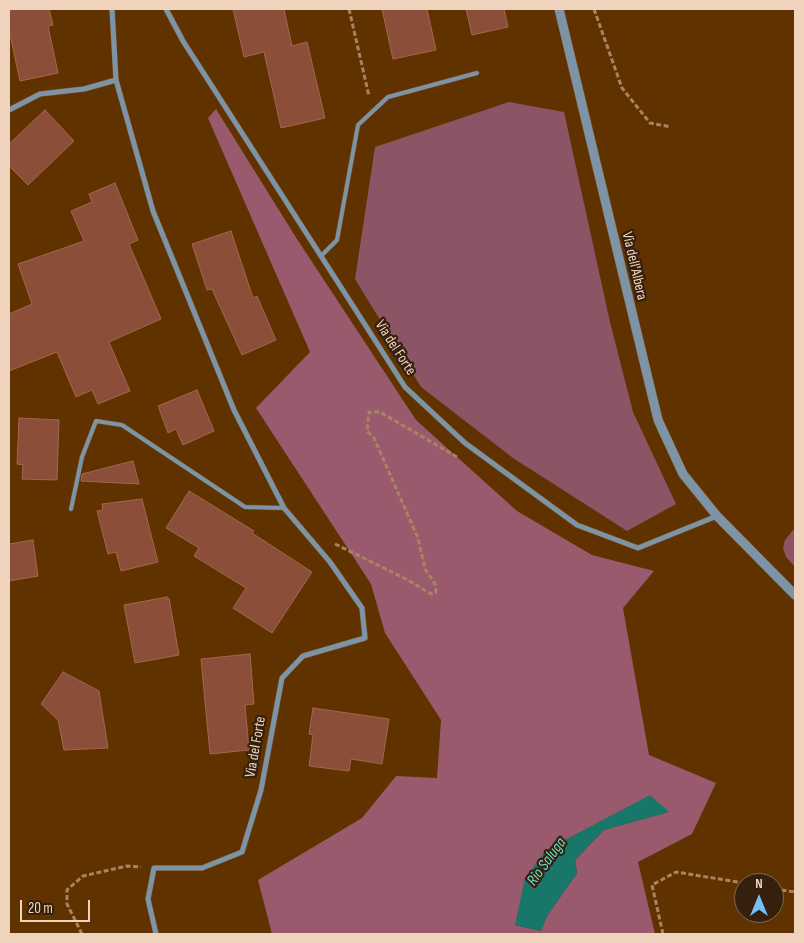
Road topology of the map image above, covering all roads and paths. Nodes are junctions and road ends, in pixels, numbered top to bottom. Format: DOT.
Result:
graph roads {
  1 [pos="112,9"];
  2 [pos="166,9"];
  3 [pos="349,9"];
  4 [pos="559,9"];
  5 [pos="594,9"];
  6 [pos="477,73"];
  7 [pos="116,80"];
  8 [pos="9,110"];
  9 [pos="372,111"];
  10 [pos="671,127"];
  11 [pos="321,256"];
  12 [pos="466,462"];
  13 [pos="284,508"];
  14 [pos="71,509"];
  15 [pos="717,516"];
  16 [pos="305,532"];
  17 [pos="795,595"];
  18 [pos="154,868"];
  19 [pos="734,881"];
  20 [pos="82,934"];
  21 [pos="156,934"];
  22 [pos="663,934"];
  1 -- 7 [label="street, Via del Forte"];
  2 -- 11 [label="street, Via del Forte"];
  3 -- 9 [label="path"];
  4 -- 15 [label="street, Via dell'Albera"];
  5 -- 10 [label="path"];
  6 -- 9 [label="lane"];
  7 -- 8 [label="street"];
  7 -- 13 [label="street, Via del Forte"];
  9 -- 11 [label="lane"];
  11 -- 15 [label="street, Via del Forte"];
  12 -- 16 [label="path"];
  13 -- 14 [label="lane"];
  13 -- 16 [label="street, Via del Forte"];
  15 -- 17 [label="street, Via dell'Albera"];
  16 -- 18 [label="street, Via del Forte"];
  18 -- 20 [label="path"];
  18 -- 21 [label="street"];
  19 -- 22 [label="path"];
}
